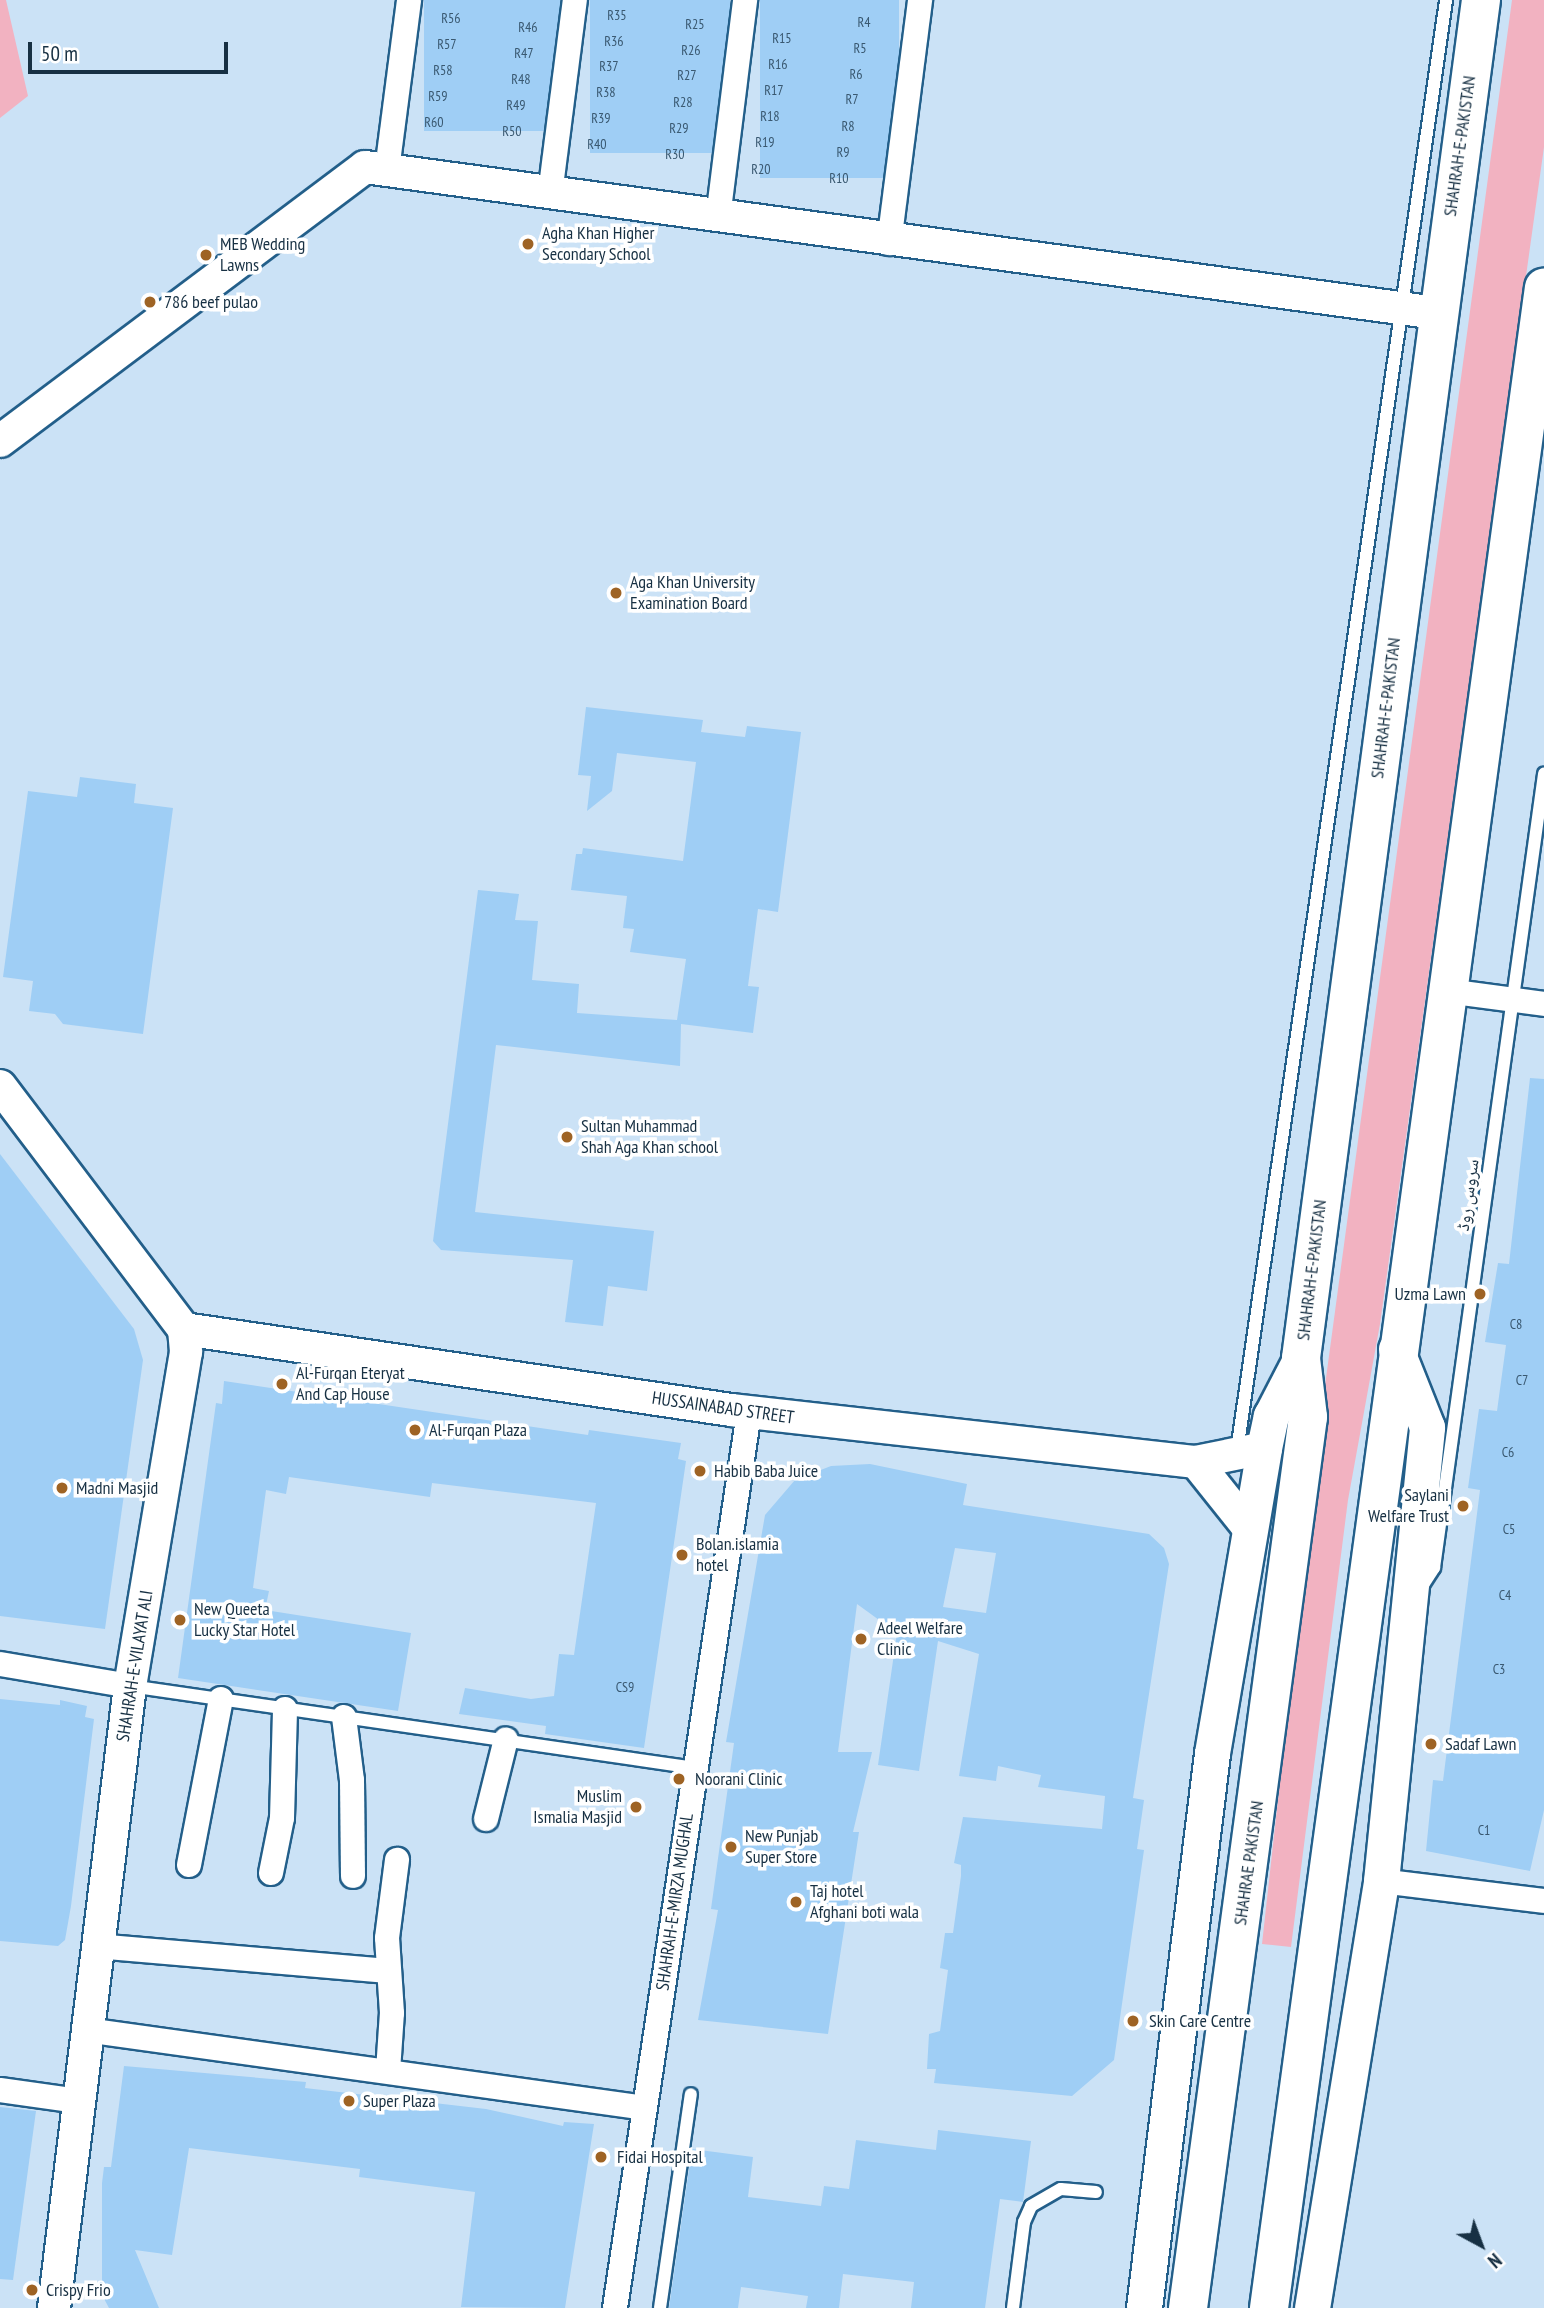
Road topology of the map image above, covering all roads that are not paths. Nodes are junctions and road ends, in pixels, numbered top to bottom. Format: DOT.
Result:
graph roads {
  1 [pos="410,0"];
  2 [pos="575,0"];
  3 [pos="745,0"];
  4 [pos="920,0"];
  5 [pos="1446,0"];
  6 [pos="1481,0"];
  7 [pos="387,170"];
  8 [pos="550,194"];
  9 [pos="718,218"];
  10 [pos="889,243"];
  11 [pos="1544,288"];
  12 [pos="1421,311"];
  13 [pos="0,442"];
  14 [pos="1544,774"];
  15 [pos="1447,991"];
  16 [pos="1513,1000"];
  17 [pos="1544,1004"];
  18 [pos="0,1086"];
  19 [pos="184,1329"];
  20 [pos="1396,1348"];
  21 [pos="1301,1358"];
  22 [pos="748,1412"];
  23 [pos="1308,1417"];
  24 [pos="1250,1449"];
  25 [pos="1196,1462"];
  26 [pos="1251,1531"];
  27 [pos="1406,1614"];
  28 [pos="0,1664"];
  29 [pos="130,1686"];
  30 [pos="221,1699"];
  31 [pos="285,1709"];
  32 [pos="344,1717"];
  33 [pos="506,1740"];
  34 [pos="695,1768"];
  35 [pos="486,1819"];
  36 [pos="397,1860"];
  37 [pos="189,1865"];
  38 [pos="271,1873"];
  39 [pos="353,1876"];
  40 [pos="1381,1881"];
  41 [pos="1544,1901"];
  42 [pos="96,1946"];
  43 [pos="388,1971"];
  44 [pos="86,2030"];
  45 [pos="388,2071"];
  46 [pos="0,2090"];
  47 [pos="691,2094"];
  48 [pos="78,2101"];
  49 [pos="645,2108"];
  50 [pos="1346,2113"];
  51 [pos="1096,2192"];
  52 [pos="54,2308"];
  53 [pos="615,2308"];
  54 [pos="660,2308"];
  55 [pos="1013,2308"];
  56 [pos="1144,2308"];
  57 [pos="1188,2308"];
  58 [pos="1269,2308"];
  59 [pos="1312,2308"];
  60 [pos="1324,2308"];
  1 -- 7 [label="street"];
  2 -- 8 [label="street"];
  3 -- 9 [label="street"];
  4 -- 10 [label="street"];
  5 -- 12 [label="lane"];
  6 -- 12 [label="highway, SHAHRAH-E-PAKISTAN"];
  7 -- 8 [label="street"];
  7 -- 13 [label="street"];
  8 -- 9 [label="street"];
  9 -- 10 [label="street"];
  10 -- 12 [label="street"];
  11 -- 15 [label="highway"];
  12 -- 21 [label="highway, SHAHRAH-E-PAKISTAN"];
  12 -- 24 [label="lane"];
  14 -- 16 [label="lane, سروس روڈ"];
  15 -- 16 [label="street"];
  15 -- 20 [label="highway"];
  16 -- 17 [label="street"];
  16 -- 27 [label="lane, سروس روڈ"];
  18 -- 19 [label="street"];
  19 -- 22 [label="street, HUSSAINABAD STREET"];
  19 -- 29 [label="street, SHAHRAH-E-VILAYAT ALI"];
  20 -- 27 [label="main road"];
  20 -- 58 [label="highway"];
  21 -- 23 [label="highway, SHAHRAH-E-PAKISTAN"];
  21 -- 24 [label="main road"];
  22 -- 25 [label="street, HUSSAINABAD STREET"];
  22 -- 34 [label="street, SHAHRAH-E-MIRZA MUGHAL"];
  23 -- 57 [label="highway, SHAHRAE PAKISTAN"];
  24 -- 25 [label="street, HUSSAINABAD STREET"];
  24 -- 26 [label="main road"];
  25 -- 26 [label="street"];
  26 -- 56 [label="main road"];
  27 -- 40 [label="main road"];
  28 -- 29 [label="street"];
  29 -- 30 [label="lane"];
  29 -- 42 [label="street, SHAHRAH-E-VILAYAT ALI"];
  30 -- 31 [label="lane"];
  30 -- 37 [label="street"];
  31 -- 32 [label="lane"];
  31 -- 38 [label="street"];
  32 -- 33 [label="lane"];
  32 -- 39 [label="street"];
  33 -- 34 [label="lane"];
  33 -- 35 [label="street"];
  34 -- 49 [label="street, SHAHRAH-E-MIRZA MUGHAL"];
  36 -- 43 [label="street"];
  40 -- 41 [label="street"];
  40 -- 50 [label="main road"];
  42 -- 43 [label="street"];
  42 -- 44 [label="street, SHAHRAH-E-VILAYAT ALI"];
  43 -- 45 [label="street"];
  44 -- 45 [label="street"];
  44 -- 48 [label="street, SHAHRAH-E-VILAYAT ALI"];
  45 -- 49 [label="street"];
  46 -- 48 [label="street"];
  47 -- 54 [label="lane"];
  48 -- 52 [label="street, SHAHRAH-E-VILAYAT ALI"];
  49 -- 53 [label="street, SHAHRAH-E-MIRZA MUGHAL"];
  50 -- 59 [label="main road"];
  50 -- 60 [label="main road"];
  51 -- 55 [label="lane"];
}
